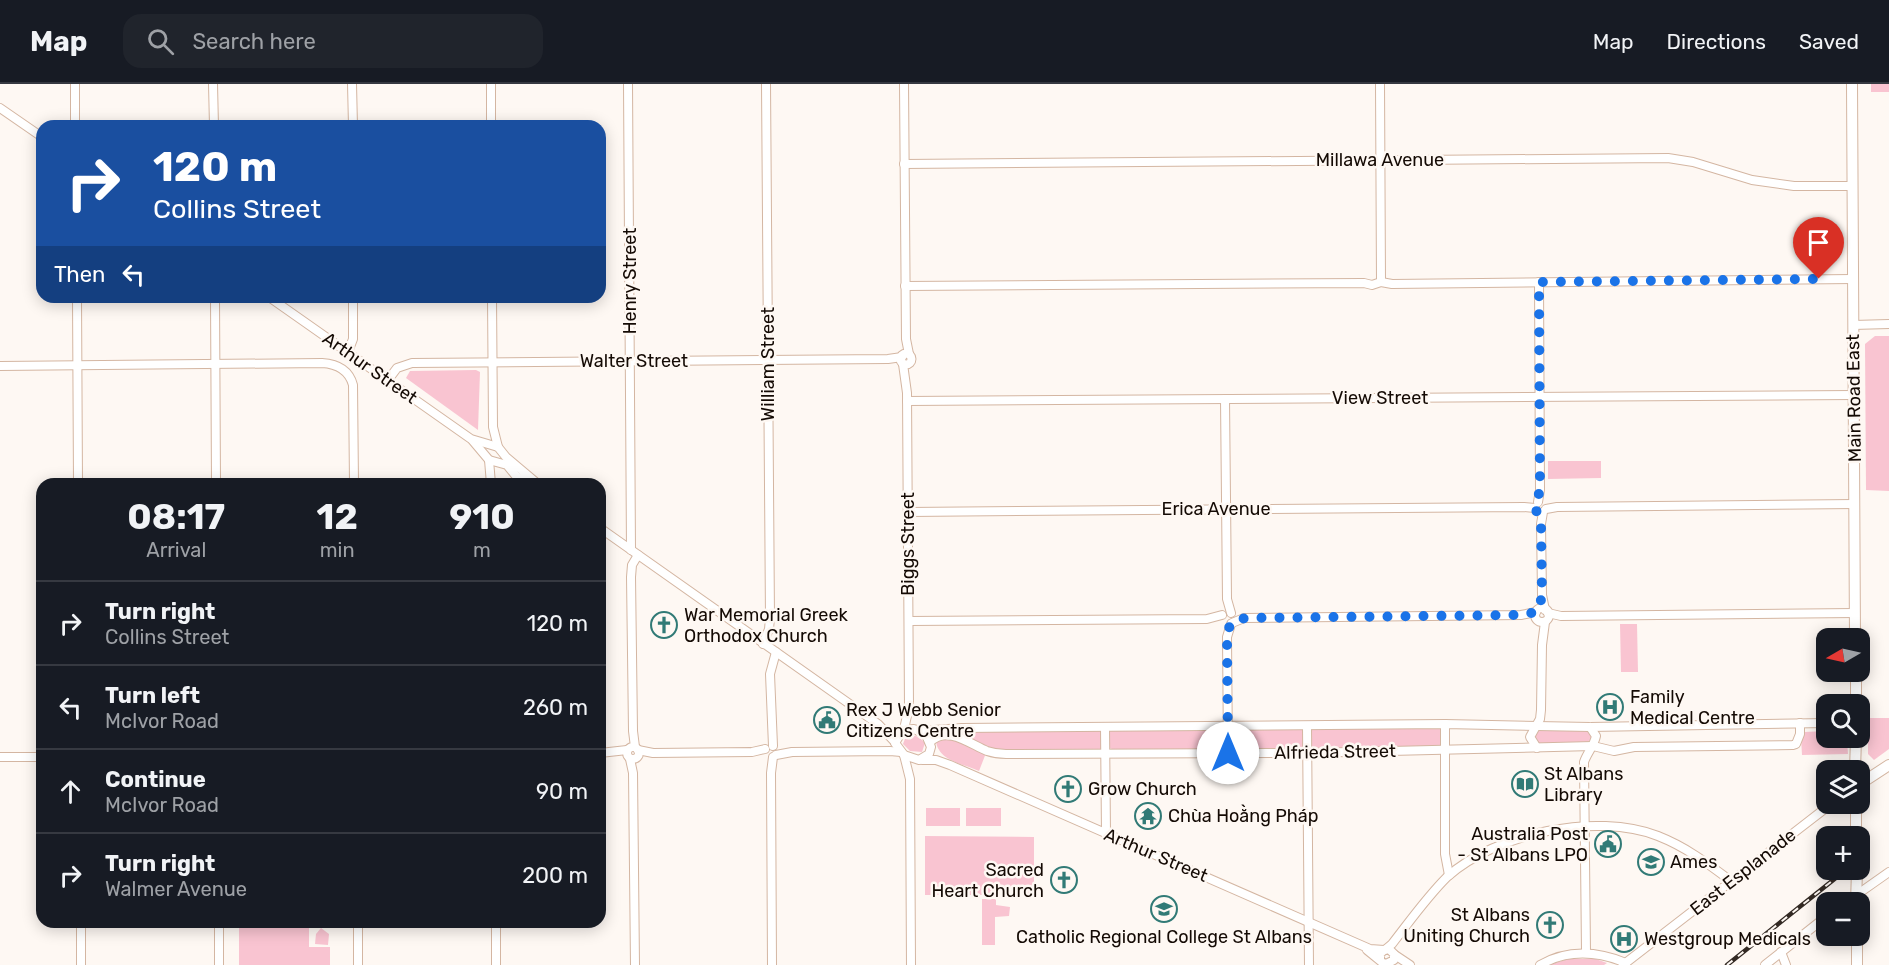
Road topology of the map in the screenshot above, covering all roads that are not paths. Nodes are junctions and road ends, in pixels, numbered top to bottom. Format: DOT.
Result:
graph roads {
  1 [pos="75,84"];
  2 [pos="213,84"];
  3 [pos="352,84"];
  4 [pos="491,84"];
  5 [pos="628,84"];
  6 [pos="766,84"];
  7 [pos="904,84"];
  8 [pos="1380,84"];
  9 [pos="1852,84"];
  10 [pos="0,108"];
  11 [pos="75,120"];
  12 [pos="214,120"];
  13 [pos="353,120"];
  14 [pos="491,120"];
  15 [pos="36,134"];
  16 [pos="1381,160"];
  17 [pos="904,164"];
  18 [pos="1852,186"];
  19 [pos="1853,279"];
  20 [pos="1381,280"];
  21 [pos="1539,282"];
  22 [pos="905,286"];
  23 [pos="76,303"];
  24 [pos="215,303"];
  25 [pos="278,303"];
  26 [pos="353,303"];
  27 [pos="492,303"];
  28 [pos="1889,324"];
  29 [pos="1853,325"];
  30 [pos="348,352"];
  31 [pos="905,359"];
  32 [pos="768,360"];
  33 [pos="493,362"];
  34 [pos="630,362"];
  35 [pos="215,364"];
  36 [pos="77,365"];
  37 [pos="0,366"];
  38 [pos="388,380"];
  39 [pos="1854,395"];
  40 [pos="1540,397"];
  41 [pos="1225,399"];
  42 [pos="907,401"];
  43 [pos="493,427"];
  44 [pos="471,439"];
  45 [pos="488,445"];
  46 [pos="500,449"];
  47 [pos="493,460"];
  48 [pos="78,478"];
  49 [pos="216,478"];
  50 [pos="354,478"];
  51 [pos="491,478"];
  52 [pos="519,478"];
  53 [pos="531,478"];
  54 [pos="1855,504"];
  55 [pos="1540,507"];
  56 [pos="1226,509"];
  57 [pos="908,512"];
  58 [pos="606,532"];
  59 [pos="634,553"];
  60 [pos="1855,613"];
  61 [pos="1542,615"];
  62 [pos="1227,619"];
  63 [pos="909,621"];
  64 [pos="1855,628"];
  65 [pos="763,644"];
  66 [pos="776,652"];
  67 [pos="909,707"];
  68 [pos="1541,710"];
  69 [pos="1800,723"];
  70 [pos="1816,723"];
  71 [pos="878,724"];
  72 [pos="1445,724"];
  73 [pos="1228,726"];
  74 [pos="1307,726"];
  75 [pos="1105,727"];
  76 [pos="1535,727"];
  77 [pos="1559,727"];
  78 [pos="1590,727"];
  79 [pos="903,730"];
  80 [pos="919,730"];
  81 [pos="895,742"];
  82 [pos="931,744"];
  83 [pos="1593,746"];
  84 [pos="1538,748"];
  85 [pos="1566,748"];
  86 [pos="1446,750"];
  87 [pos="879,751"];
  88 [pos="771,752"];
  89 [pos="606,753"];
  90 [pos="633,753"];
  91 [pos="1228,753"];
  92 [pos="1307,753"];
  93 [pos="903,754"];
  94 [pos="1105,754"];
  95 [pos="0,757"];
  96 [pos="36,757"];
  97 [pos="920,760"];
  98 [pos="1584,762"];
  99 [pos="950,765"];
  100 [pos="1889,765"];
  101 [pos="1870,777"];
  102 [pos="910,779"];
  103 [pos="1818,814"];
  104 [pos="1585,827"];
  105 [pos="1106,834"];
  106 [pos="1889,872"];
  107 [pos="1449,875"];
  108 [pos="1731,881"];
  109 [pos="1865,892"];
  110 [pos="1309,921"];
  111 [pos="1816,925"];
  112 [pos="81,928"];
  113 [pos="219,928"];
  114 [pos="358,928"];
  115 [pos="496,928"];
  116 [pos="1362,945"];
  117 [pos="1857,946"];
  118 [pos="1390,952"];
  119 [pos="1586,952"];
  120 [pos="1781,952"];
  121 [pos="1386,963"];
  122 [pos="1624,964"];
  123 [pos="81,965"];
  124 [pos="219,965"];
  125 [pos="358,965"];
  126 [pos="496,965"];
  127 [pos="635,965"];
  128 [pos="772,965"];
  129 [pos="910,965"];
  130 [pos="1309,965"];
  131 [pos="1410,965"];
  132 [pos="1540,965"];
  133 [pos="1765,965"];
  134 [pos="1786,965"];
  135 [pos="1857,965"];
  1 -- 11 [label="street"];
  2 -- 12 [label="street"];
  3 -- 13 [label="street"];
  4 -- 14 [label="street"];
  5 -- 34 [label="street, Henry Street"];
  6 -- 32 [label="street, William Street"];
  7 -- 17 [label="street, Biggs Street"];
  8 -- 16 [label="street"];
  9 -- 18 [label="main road, Main Road East"];
  10 -- 15 [label="street"];
  16 -- 17 [label="street, Millawa Avenue"];
  16 -- 18 [label="street, Millawa Avenue"];
  16 -- 20 [label="street"];
  17 -- 22 [label="street, Biggs Street"];
  18 -- 19 [label="main road, Main Road East"];
  19 -- 21 [label="street"];
  19 -- 29 [label="main road, Main Road East"];
  20 -- 21 [label="street"];
  20 -- 22 [label="street"];
  21 -- 40 [label="street"];
  22 -- 31 [label="street, Biggs Street"];
  23 -- 36 [label="street"];
  24 -- 35 [label="street"];
  25 -- 30 [label="street, Arthur Street"];
  26 -- 30 [label="street"];
  27 -- 33 [label="street"];
  28 -- 29 [label="street"];
  29 -- 39 [label="main road, Main Road East"];
  30 -- 38 [label="street, Arthur Street"];
  31 -- 32 [label="street, Walter Street"];
  31 -- 42 [label="street, Biggs Street"];
  32 -- 34 [label="street, Walter Street"];
  32 -- 65 [label="street, William Street"];
  33 -- 34 [label="street, Walter Street"];
  33 -- 38 [label="street, Walter Street"];
  33 -- 43 [label="street"];
  34 -- 59 [label="street, Henry Street"];
  35 -- 36 [label="street"];
  35 -- 49 [label="street"];
  35 -- 50 [label="street"];
  36 -- 37 [label="street"];
  36 -- 48 [label="street"];
  38 -- 44 [label="street, Arthur Street"];
  39 -- 40 [label="street, View Street"];
  39 -- 54 [label="main road, Main Road East"];
  40 -- 41 [label="street, View Street"];
  40 -- 55 [label="street"];
  41 -- 42 [label="street, View Street"];
  41 -- 56 [label="street"];
  42 -- 57 [label="street, Biggs Street"];
  43 -- 45 [label="street"];
  43 -- 46 [label="street"];
  44 -- 45 [label="street, Arthur Street"];
  44 -- 47 [label="street, Arthur Street"];
  45 -- 46 [label="street, Arthur Street"];
  45 -- 47 [label="street"];
  46 -- 47 [label="street"];
  46 -- 53 [label="street"];
  47 -- 51 [label="street"];
  47 -- 52 [label="street, Arthur Street"];
  54 -- 55 [label="street, Erica Avenue"];
  54 -- 60 [label="main road, Main Road East"];
  55 -- 56 [label="street, Erica Avenue"];
  55 -- 61 [label="street"];
  56 -- 57 [label="street, Erica Avenue"];
  56 -- 62 [label="street"];
  57 -- 63 [label="street, Biggs Street"];
  58 -- 59 [label="street"];
  59 -- 65 [label="street"];
  59 -- 90 [label="street, Henry Street"];
  60 -- 61 [label="street"];
  60 -- 64 [label="main road, Main Road East"];
  61 -- 62 [label="street"];
  61 -- 68 [label="street"];
  62 -- 63 [label="street"];
  62 -- 73 [label="street"];
  63 -- 67 [label="street, Biggs Street"];
  65 -- 66 [label="street"];
  66 -- 71 [label="street"];
  66 -- 88 [label="street"];
  67 -- 79 [label="street, Biggs Street"];
  67 -- 80 [label="street, Biggs Street"];
  68 -- 76 [label="street"];
  68 -- 77 [label="street"];
  69 -- 70 [label="street, Alfrieda Street"];
  69 -- 78 [label="street, Alfrieda Street"];
  69 -- 83 [label="street, Alfrieda Street"];
  71 -- 79 [label="street"];
  71 -- 81 [label="street"];
  72 -- 74 [label="street, Alfrieda Street"];
  72 -- 76 [label="street, Alfrieda Street"];
  72 -- 86 [label="street"];
  73 -- 74 [label="street, Alfrieda Street"];
  73 -- 75 [label="street, Alfrieda Street"];
  73 -- 91 [label="street"];
  74 -- 92 [label="street"];
  75 -- 80 [label="street, Alfrieda Street"];
  75 -- 94 [label="street"];
  76 -- 77 [label="street, Alfrieda Street"];
  76 -- 84 [label="street"];
  77 -- 78 [label="street, Alfrieda Street"];
  78 -- 83 [label="street"];
  79 -- 80 [label="street"];
  79 -- 81 [label="street"];
  80 -- 82 [label="street"];
  81 -- 87 [label="street"];
  81 -- 93 [label="street"];
  82 -- 94 [label="street, Alfrieda Street"];
  82 -- 97 [label="street"];
  82 -- 99 [label="street, Arthur Street"];
  83 -- 85 [label="street, Alfrieda Street"];
  83 -- 98 [label="street"];
  84 -- 85 [label="street, Alfrieda Street"];
  84 -- 86 [label="street, Alfrieda Street"];
  85 -- 98 [label="street"];
  86 -- 92 [label="street, Alfrieda Street"];
  86 -- 107 [label="street"];
  87 -- 88 [label="street"];
  87 -- 93 [label="street"];
  88 -- 90 [label="street"];
  88 -- 128 [label="street"];
  89 -- 90 [label="street"];
  90 -- 127 [label="street, Henry Street"];
  91 -- 92 [label="street, Alfrieda Street"];
  91 -- 94 [label="street, Alfrieda Street"];
  92 -- 110 [label="street"];
  93 -- 97 [label="street"];
  93 -- 102 [label="street"];
  94 -- 105 [label="street"];
  95 -- 96 [label="street"];
  97 -- 99 [label="street, Arthur Street"];
  97 -- 102 [label="street"];
  98 -- 104 [label="street"];
  99 -- 105 [label="street, Arthur Street"];
  100 -- 101 [label="main road"];
  102 -- 129 [label="street"];
  103 -- 108 [label="street, East Esplanade"];
  104 -- 107 [label="street"];
  104 -- 108 [label="street"];
  104 -- 119 [label="street"];
  105 -- 110 [label="street, Arthur Street"];
  106 -- 109 [label="street"];
  107 -- 118 [label="street"];
  108 -- 122 [label="street, East Esplanade"];
  110 -- 116 [label="street, Arthur Street"];
  110 -- 130 [label="street"];
  111 -- 120 [label="street"];
  112 -- 123 [label="street"];
  113 -- 124 [label="street"];
  114 -- 125 [label="street"];
  115 -- 126 [label="street"];
  116 -- 118 [label="street"];
  116 -- 121 [label="street"];
  117 -- 135 [label="main road"];
  118 -- 121 [label="street"];
  118 -- 121 [label="street"];
  118 -- 131 [label="street"];
  119 -- 122 [label="street, East Esplanade"];
  119 -- 132 [label="street, East Esplanade"];
  120 -- 133 [label="street"];
  120 -- 134 [label="street"];
}
